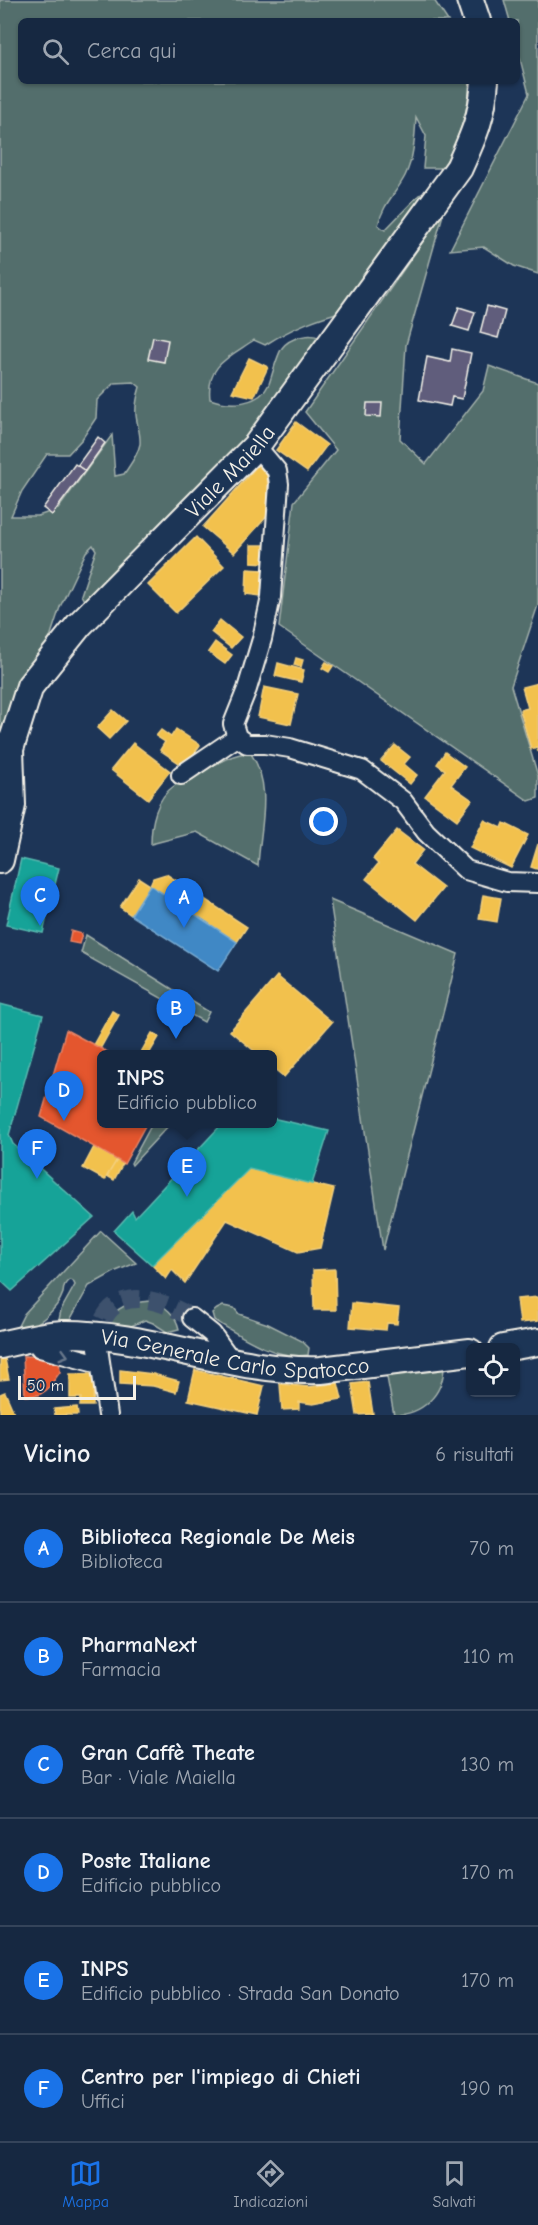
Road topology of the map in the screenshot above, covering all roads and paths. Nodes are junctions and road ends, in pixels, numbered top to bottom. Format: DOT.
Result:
graph roads {
  1 [pos="470,0"];
  2 [pos="476,18"];
  3 [pos="485,84"];
  4 [pos="256,446"];
  5 [pos="237,737"];
  6 [pos="181,775"];
  7 [pos="0,860"];
  8 [pos="538,883"];
  9 [pos="34,1337"];
  10 [pos="538,1342"];
  11 [pos="0,1345"];
  12 [pos="520,1345"];
  13 [pos="192,1353"];
  14 [pos="466,1353"];
  15 [pos="231,1360"];
  16 [pos="108,1415"];
  1 -- 2 [label="main road"];
  3 -- 4 [label="main road, Viale Maiella"];
  4 -- 5 [label="street"];
  4 -- 7 [label="main road, Viale Maiella"];
  5 -- 6 [label="street"];
  5 -- 8 [label="street"];
  9 -- 11 [label="main road, Via Generale Carlo Spatocco"];
  9 -- 13 [label="main road, Via Generale Carlo Spatocco"];
  9 -- 16 [label="street, one-way"];
  10 -- 12 [label="main road"];
  13 -- 15 [label="main road, Via Generale Carlo Spatocco"];
  13 -- 15 [label="street"];
  14 -- 15 [label="main road, Via Generale Carlo Spatocco"];
}
